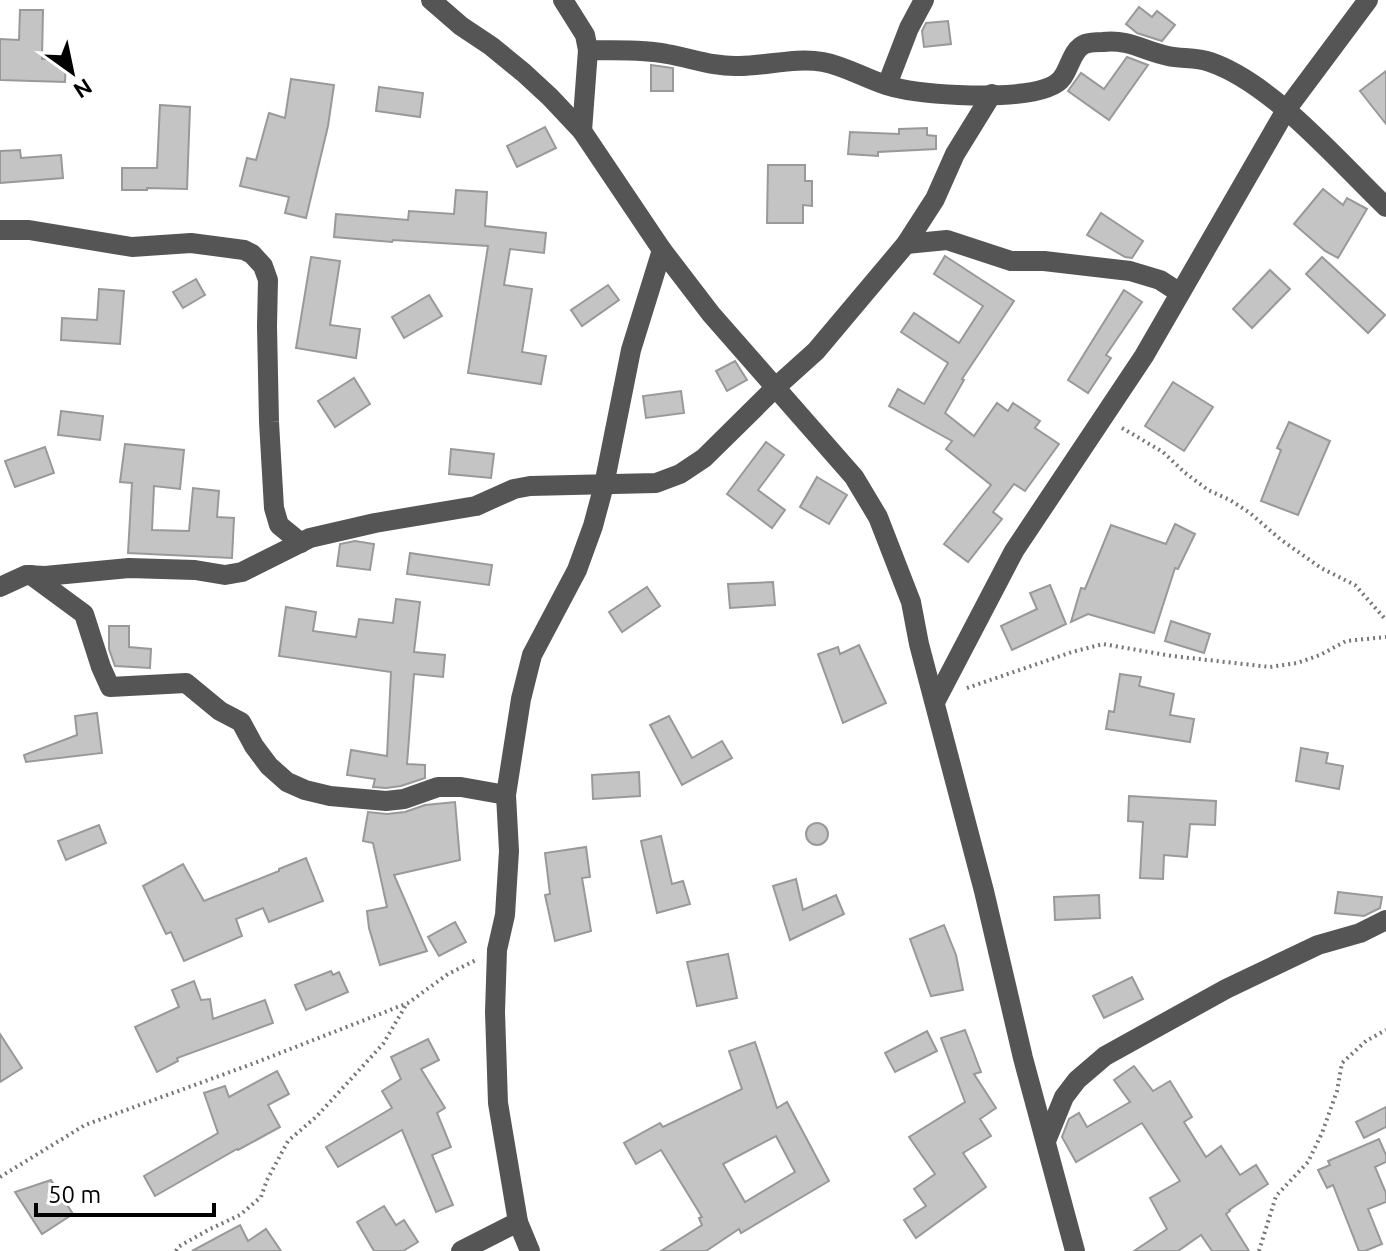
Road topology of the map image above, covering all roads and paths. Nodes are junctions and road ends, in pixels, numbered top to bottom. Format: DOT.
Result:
graph roads {
  1 [pos="431,0"];
  2 [pos="563,0"];
  3 [pos="924,0"];
  4 [pos="1368,0"];
  5 [pos="588,50"];
  6 [pos="887,85"];
  7 [pos="992,94"];
  8 [pos="1286,110"];
  9 [pos="582,131"];
  10 [pos="1386,207"];
  11 [pos="0,230"];
  12 [pos="906,244"];
  13 [pos="662,250"];
  14 [pos="1180,293"];
  15 [pos="776,387"];
  16 [pos="1104,416"];
  17 [pos="604,485"];
  18 [pos="301,543"];
  19 [pos="31,575"];
  20 [pos="0,587"];
  21 [pos="1386,620"];
  22 [pos="1386,637"];
  23 [pos="935,702"];
  24 [pos="506,795"];
  25 [pos="1386,920"];
  26 [pos="497,950"];
  27 [pos="408,1003"];
  28 [pos="1386,1030"];
  29 [pos="1046,1141"];
  30 [pos="0,1177"];
  31 [pos="518,1222"];
  32 [pos="176,1251"];
  33 [pos="461,1251"];
  34 [pos="530,1251"];
  35 [pos="1075,1251"];
  36 [pos="1259,1251"];
  1 -- 9 [label="street"];
  2 -- 5 [label="street"];
  3 -- 6 [label="street"];
  4 -- 8 [label="street"];
  5 -- 6 [label="street"];
  5 -- 9 [label="street"];
  6 -- 7 [label="street"];
  7 -- 8 [label="street"];
  7 -- 12 [label="street"];
  8 -- 10 [label="street"];
  8 -- 14 [label="street"];
  9 -- 13 [label="street"];
  11 -- 18 [label="street"];
  12 -- 14 [label="street"];
  12 -- 15 [label="street"];
  13 -- 15 [label="street"];
  13 -- 17 [label="street"];
  14 -- 16 [label="street"];
  15 -- 17 [label="street"];
  15 -- 23 [label="street"];
  16 -- 21 [label="path"];
  16 -- 23 [label="street"];
  17 -- 18 [label="street"];
  17 -- 24 [label="street"];
  18 -- 19 [label="street"];
  19 -- 20 [label="street"];
  19 -- 24 [label="street"];
  22 -- 23 [label="path"];
  23 -- 29 [label="street"];
  24 -- 26 [label="street"];
  25 -- 29 [label="street"];
  26 -- 27 [label="path"];
  26 -- 31 [label="street"];
  27 -- 30 [label="path"];
  27 -- 32 [label="path"];
  28 -- 36 [label="path"];
  29 -- 35 [label="street"];
  31 -- 33 [label="street"];
  31 -- 34 [label="street"];
}
